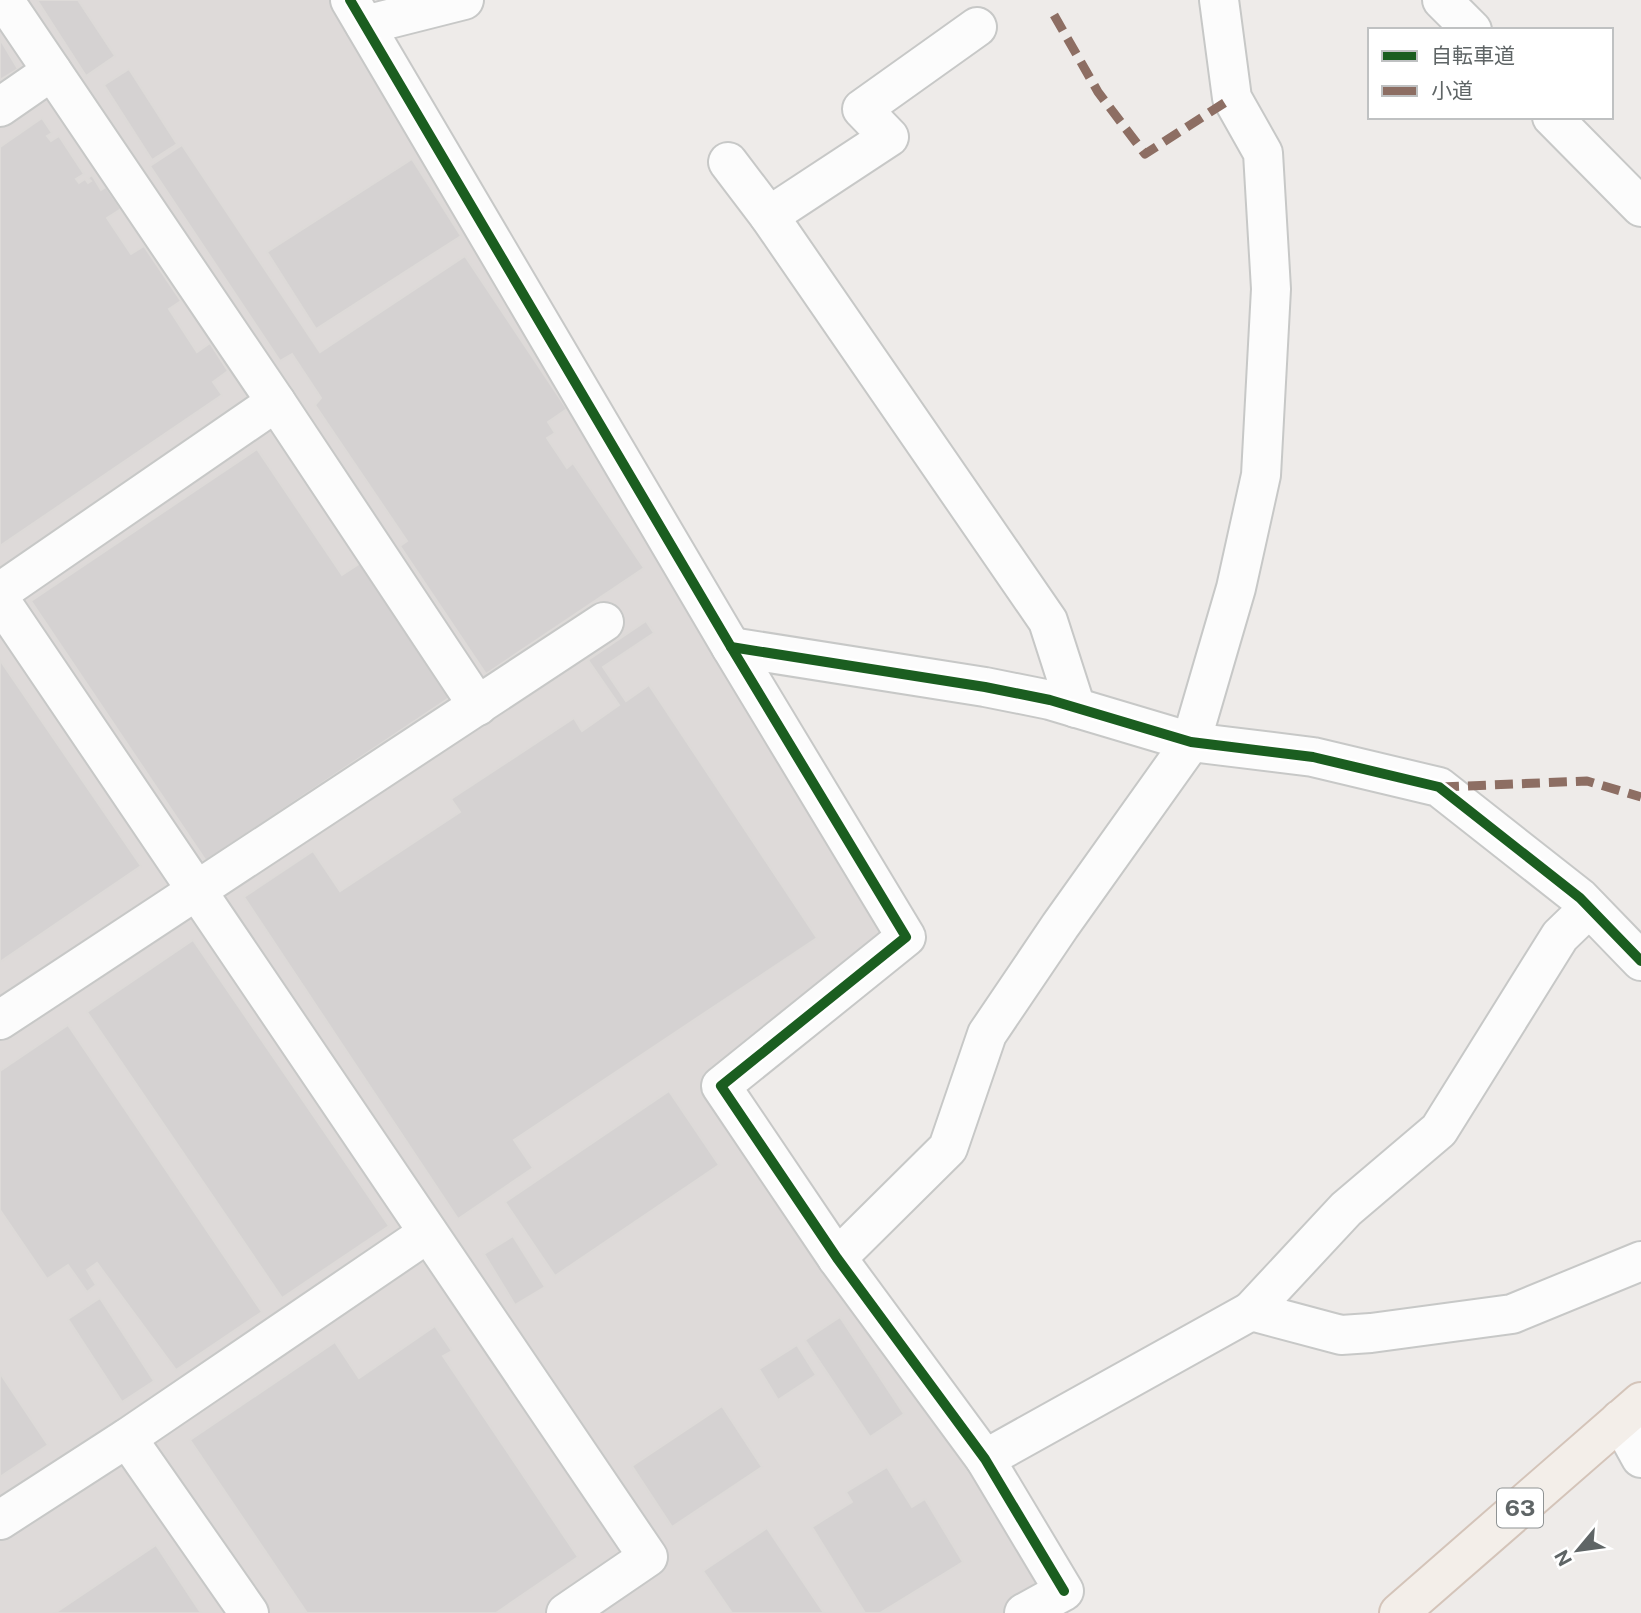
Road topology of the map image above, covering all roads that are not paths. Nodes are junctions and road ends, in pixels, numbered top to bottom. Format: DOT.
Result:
graph roads {
  1 [pos="4,0"];
  2 [pos="464,0"];
  3 [pos="1219,0"];
  4 [pos="1442,0"];
  5 [pos="357,13"];
  6 [pos="976,27"];
  7 [pos="1470,28"];
  8 [pos="52,71"];
  9 [pos="0,107"];
  10 [pos="1554,119"];
  11 [pos="728,162"];
  12 [pos="1641,206"];
  13 [pos="769,216"];
  14 [pos="276,402"];
  15 [pos="0,592"];
  16 [pos="0,600"];
  17 [pos="604,622"];
  18 [pos="730,647"];
  19 [pos="478,706"];
  20 [pos="1076,708"];
  21 [pos="1191,743"];
  22 [pos="197,889"];
  23 [pos="1589,908"];
  24 [pos="1641,961"];
  25 [pos="0,1020"];
  26 [pos="428,1233"];
  27 [pos="837,1258"];
  28 [pos="1641,1261"];
  29 [pos="1251,1311"];
  30 [pos="1631,1411"];
  31 [pos="127,1438"];
  32 [pos="1641,1458"];
  33 [pos="985,1459"];
  34 [pos="0,1520"];
  35 [pos="248,1613"];
  36 [pos="566,1613"];
  37 [pos="1024,1613"];
  38 [pos="1399,1613"];
  1 -- 8 [label="street"];
  2 -- 5 [label="street"];
  3 -- 21 [label="street"];
  4 -- 7 [label="street"];
  5 -- 18 [label="street"];
  6 -- 13 [label="street"];
  8 -- 9 [label="street"];
  8 -- 14 [label="street"];
  10 -- 12 [label="street"];
  11 -- 13 [label="street"];
  13 -- 20 [label="street"];
  14 -- 15 [label="street"];
  14 -- 19 [label="street"];
  16 -- 22 [label="street"];
  17 -- 19 [label="street"];
  18 -- 20 [label="street"];
  18 -- 27 [label="street"];
  19 -- 22 [label="street"];
  20 -- 21 [label="street"];
  21 -- 23 [label="street"];
  21 -- 27 [label="street"];
  22 -- 25 [label="street"];
  22 -- 26 [label="street"];
  23 -- 24 [label="street"];
  23 -- 29 [label="street"];
  26 -- 31 [label="street"];
  26 -- 36 [label="street"];
  27 -- 33 [label="street"];
  28 -- 29 [label="street"];
  29 -- 33 [label="street"];
  30 -- 32 [label="street"];
  30 -- 38 [label="main road, 63"];
  31 -- 34 [label="street"];
  31 -- 35 [label="street"];
  33 -- 37 [label="street"];
}
